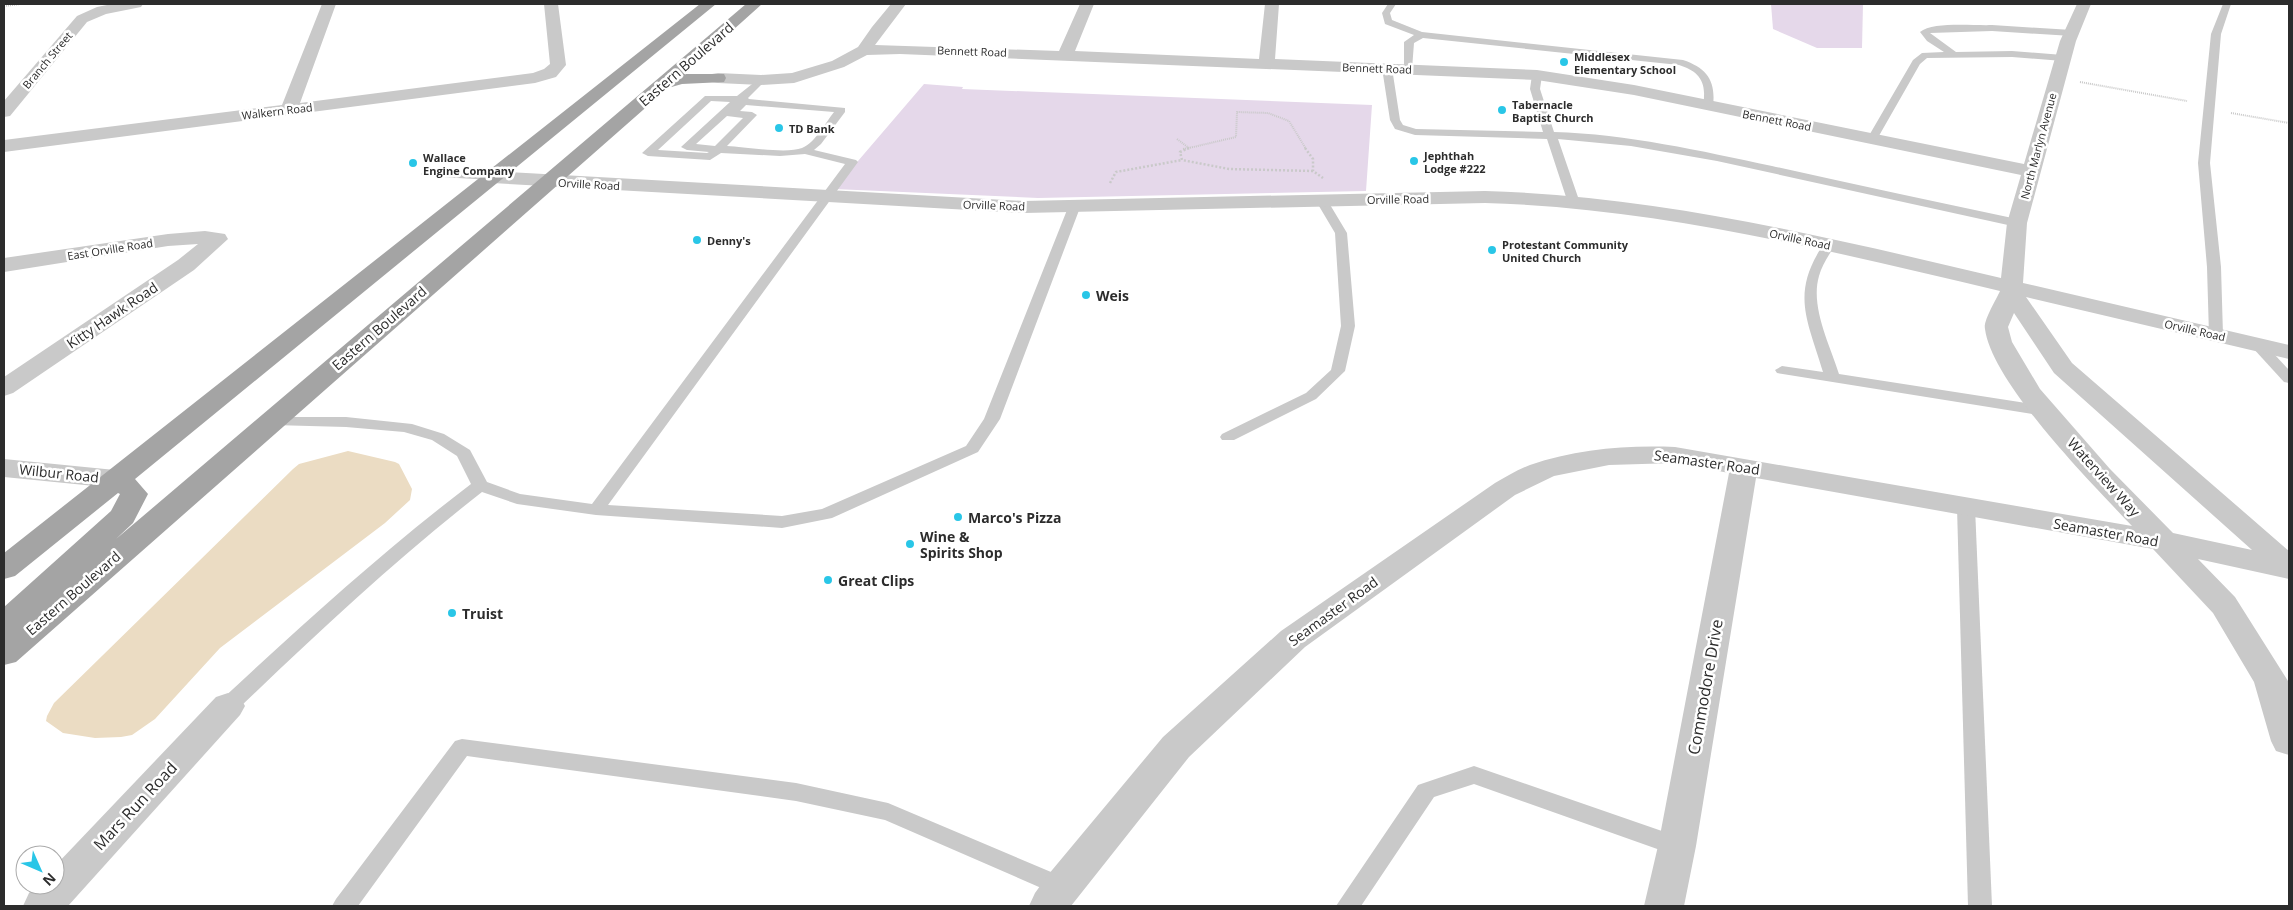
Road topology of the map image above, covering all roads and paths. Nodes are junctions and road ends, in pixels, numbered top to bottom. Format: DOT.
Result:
graph roads {
  1 [pos="21,4"];
  2 [pos="136,4"];
  3 [pos="329,4"];
  4 [pos="551,4"];
  5 [pos="709,4"];
  6 [pos="755,4"];
  7 [pos="900,4"];
  8 [pos="1087,4"];
  9 [pos="1272,4"];
  10 [pos="1392,4"];
  11 [pos="2084,4"];
  12 [pos="2227,4"];
  13 [pos="4,6"];
  14 [pos="2072,33"];
  15 [pos="1421,35"];
  16 [pos="864,50"];
  17 [pos="1952,53"];
  18 [pos="1065,55"];
  19 [pos="2063,58"];
  20 [pos="686,62"];
  21 [pos="1267,64"];
  22 [pos="1387,68"];
  23 [pos="1407,69"];
  24 [pos="1537,75"];
  25 [pos="718,78"];
  26 [pos="2057,78"];
  27 [pos="760,80"];
  28 [pos="660,86"];
  29 [pos="737,101"];
  30 [pos="1708,106"];
  31 [pos="2208,107"];
  32 [pos="289,110"];
  33 [pos="4,112"];
  34 [pos="2289,123"];
  35 [pos="1552,136"];
  36 [pos="1177,139"];
  37 [pos="1872,139"];
  38 [pos="4,146"];
  39 [pos="1189,148"];
  40 [pos="718,149"];
  41 [pos="806,151"];
  42 [pos="1182,160"];
  43 [pos="1313,171"];
  44 [pos="2032,171"];
  45 [pos="426,174"];
  46 [pos="492,178"];
  47 [pos="549,182"];
  48 [pos="826,197"];
  49 [pos="1331,200"];
  50 [pos="1573,200"];
  51 [pos="1075,205"];
  52 [pos="1100,205"];
  53 [pos="2017,223"];
  54 [pos="217,239"];
  55 [pos="1829,245"];
  56 [pos="4,265"];
  57 [pos="2011,289"];
  58 [pos="2216,335"];
  59 [pos="2257,344"];
  60 [pos="2289,352"];
  61 [pos="1782,370"];
  62 [pos="1832,377"];
  63 [pos="2289,379"];
  64 [pos="4,388"];
  65 [pos="2045,411"];
  66 [pos="273,420"];
  67 [pos="1228,437"];
  68 [pos="1744,466"];
  69 [pos="4,468"];
  70 [pos="115,479"];
  71 [pos="480,485"];
  72 [pos="1966,507"];
  73 [pos="596,510"];
  74 [pos="2163,542"];
  75 [pos="2289,568"];
  76 [pos="4,569"];
  77 [pos="4,625"];
  78 [pos="4,653"];
  79 [pos="228,706"];
  80 [pos="2289,741"];
  81 [pos="1677,846"];
  82 [pos="1055,897"];
  83 [pos="42,906"];
  84 [pos="344,906"];
  85 [pos="1348,906"];
  86 [pos="1664,906"];
  87 [pos="1980,906"];
  1 -- 13 [label="path"];
  2 -- 33 [label="street, Branch Street"];
  3 -- 32 [label="street"];
  4 -- 32 [label="street, Walkern Road"];
  5 -- 46 [label="main road"];
  6 -- 20 [label="main road, Eastern Boulevard"];
  7 -- 16 [label="street"];
  8 -- 18 [label="street"];
  9 -- 21 [label="street"];
  10 -- 15 [label="lane"];
  11 -- 14 [label="street, North Marlyn Avenue"];
  12 -- 31 [label="lane"];
  14 -- 17 [label="lane"];
  14 -- 19 [label="street, North Marlyn Avenue"];
  15 -- 23 [label="lane"];
  15 -- 30 [label="lane"];
  16 -- 18 [label="street, Bennett Road"];
  16 -- 27 [label="street, Bennett Road"];
  17 -- 19 [label="lane"];
  17 -- 37 [label="lane"];
  18 -- 21 [label="street, Bennett Road"];
  19 -- 26 [label="street, North Marlyn Avenue"];
  20 -- 25 [label="main road"];
  20 -- 28 [label="main road, Eastern Boulevard"];
  21 -- 22 [label="street, Bennett Road"];
  22 -- 23 [label="street, Bennett Road"];
  22 -- 35 [label="lane"];
  23 -- 24 [label="street, Bennett Road"];
  24 -- 30 [label="street, Bennett Road"];
  24 -- 35 [label="lane"];
  25 -- 27 [label="street, Bennett Road"];
  25 -- 28 [label="main road"];
  26 -- 31 [label="path"];
  26 -- 44 [label="street, North Marlyn Avenue"];
  27 -- 29 [label="lane"];
  28 -- 47 [label="main road, Eastern Boulevard"];
  29 -- 40 [label="lane"];
  29 -- 41 [label="lane"];
  30 -- 37 [label="street, Bennett Road"];
  31 -- 34 [label="path"];
  31 -- 58 [label="lane"];
  32 -- 38 [label="street, Walkern Road"];
  35 -- 50 [label="lane"];
  35 -- 53 [label="lane"];
  36 -- 39 [label="path"];
  37 -- 44 [label="street, Bennett Road"];
  39 -- 42 [label="path"];
  39 -- 43 [label="path"];
  40 -- 40 [label="lane"];
  40 -- 41 [label="lane"];
  41 -- 48 [label="lane"];
  42 -- 43 [label="path"];
  42 -- 52 [label="path"];
  43 -- 49 [label="path"];
  44 -- 53 [label="street, North Marlyn Avenue"];
  45 -- 46 [label="lane"];
  46 -- 47 [label="street, Orville Road"];
  46 -- 70 [label="main road"];
  47 -- 48 [label="street, Orville Road"];
  47 -- 66 [label="main road, Eastern Boulevard"];
  48 -- 51 [label="street, Orville Road"];
  48 -- 73 [label="lane"];
  49 -- 50 [label="street, Orville Road"];
  49 -- 52 [label="street, Orville Road"];
  49 -- 67 [label="lane"];
  50 -- 55 [label="street, Orville Road"];
  51 -- 52 [label="street, Orville Road"];
  51 -- 73 [label="lane"];
  53 -- 57 [label="street, North Marlyn Avenue"];
  54 -- 56 [label="street, East Orville Road"];
  54 -- 64 [label="street, Kitty Hawk Road"];
  55 -- 57 [label="street, Orville Road"];
  55 -- 62 [label="lane"];
  57 -- 58 [label="street, Orville Road"];
  57 -- 65 [label="street, North Marlyn Avenue"];
  57 -- 75 [label="street"];
  58 -- 59 [label="street, Orville Road"];
  59 -- 60 [label="street, Orville Road"];
  59 -- 63 [label="lane"];
  61 -- 62 [label="lane"];
  62 -- 65 [label="lane"];
  65 -- 74 [label="street, Waterview Way"];
  66 -- 71 [label="lane"];
  66 -- 78 [label="main road, Eastern Boulevard"];
  68 -- 72 [label="street, Seamaster Road"];
  68 -- 81 [label="street, Commodore Drive"];
  68 -- 82 [label="street, Seamaster Road"];
  69 -- 70 [label="street, Wilbur Road"];
  70 -- 76 [label="main road"];
  70 -- 77 [label="main road"];
  71 -- 73 [label="lane"];
  71 -- 79 [label="lane"];
  72 -- 74 [label="street, Seamaster Road"];
  72 -- 87 [label="lane"];
  74 -- 75 [label="street, Seamaster Road"];
  74 -- 80 [label="street, Waterview Way"];
  79 -- 83 [label="street, Mars Run Road"];
  81 -- 85 [label="lane"];
  81 -- 86 [label="street, Commodore Drive"];
  82 -- 84 [label="lane"];
}
